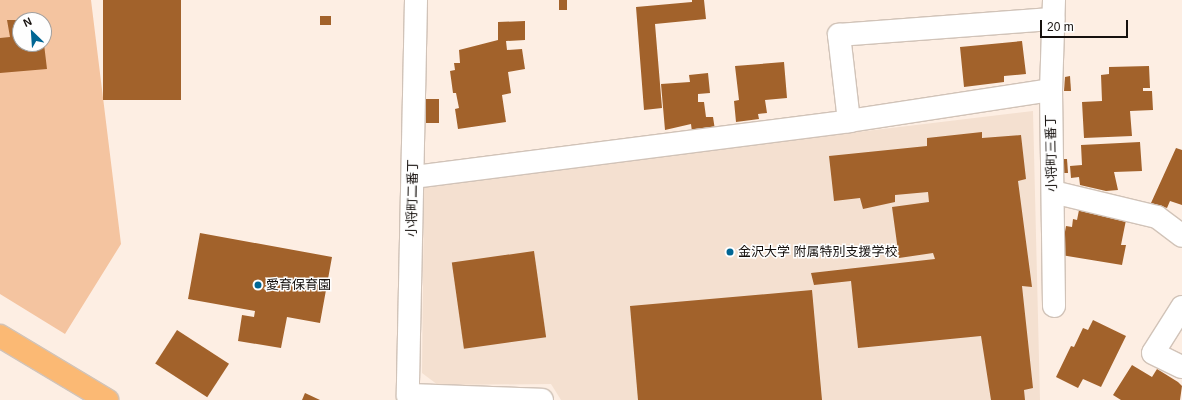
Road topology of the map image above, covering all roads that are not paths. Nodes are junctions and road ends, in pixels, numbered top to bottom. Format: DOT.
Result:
graph roads {
  1 [pos="416,0"];
  2 [pos="1054,10"];
  3 [pos="1051,90"];
  4 [pos="849,122"];
  5 [pos="414,177"];
  6 [pos="1053,192"];
  7 [pos="1182,236"];
  8 [pos="1054,306"];
  9 [pos="1182,307"];
  10 [pos="0,336"];
  11 [pos="1182,367"];
  12 [pos="107,400"];
  13 [pos="542,400"];
  1 -- 5 [label="street, 小将町二番丁"];
  2 -- 3 [label="street, 小将町三番丁"];
  2 -- 4 [label="street"];
  3 -- 4 [label="street"];
  3 -- 6 [label="street, 小将町三番丁"];
  4 -- 5 [label="street"];
  5 -- 13 [label="street, 小将町二番丁"];
  6 -- 7 [label="street"];
  6 -- 8 [label="street, 小将町三番丁"];
  9 -- 11 [label="street"];
  10 -- 12 [label="main road"];
}
